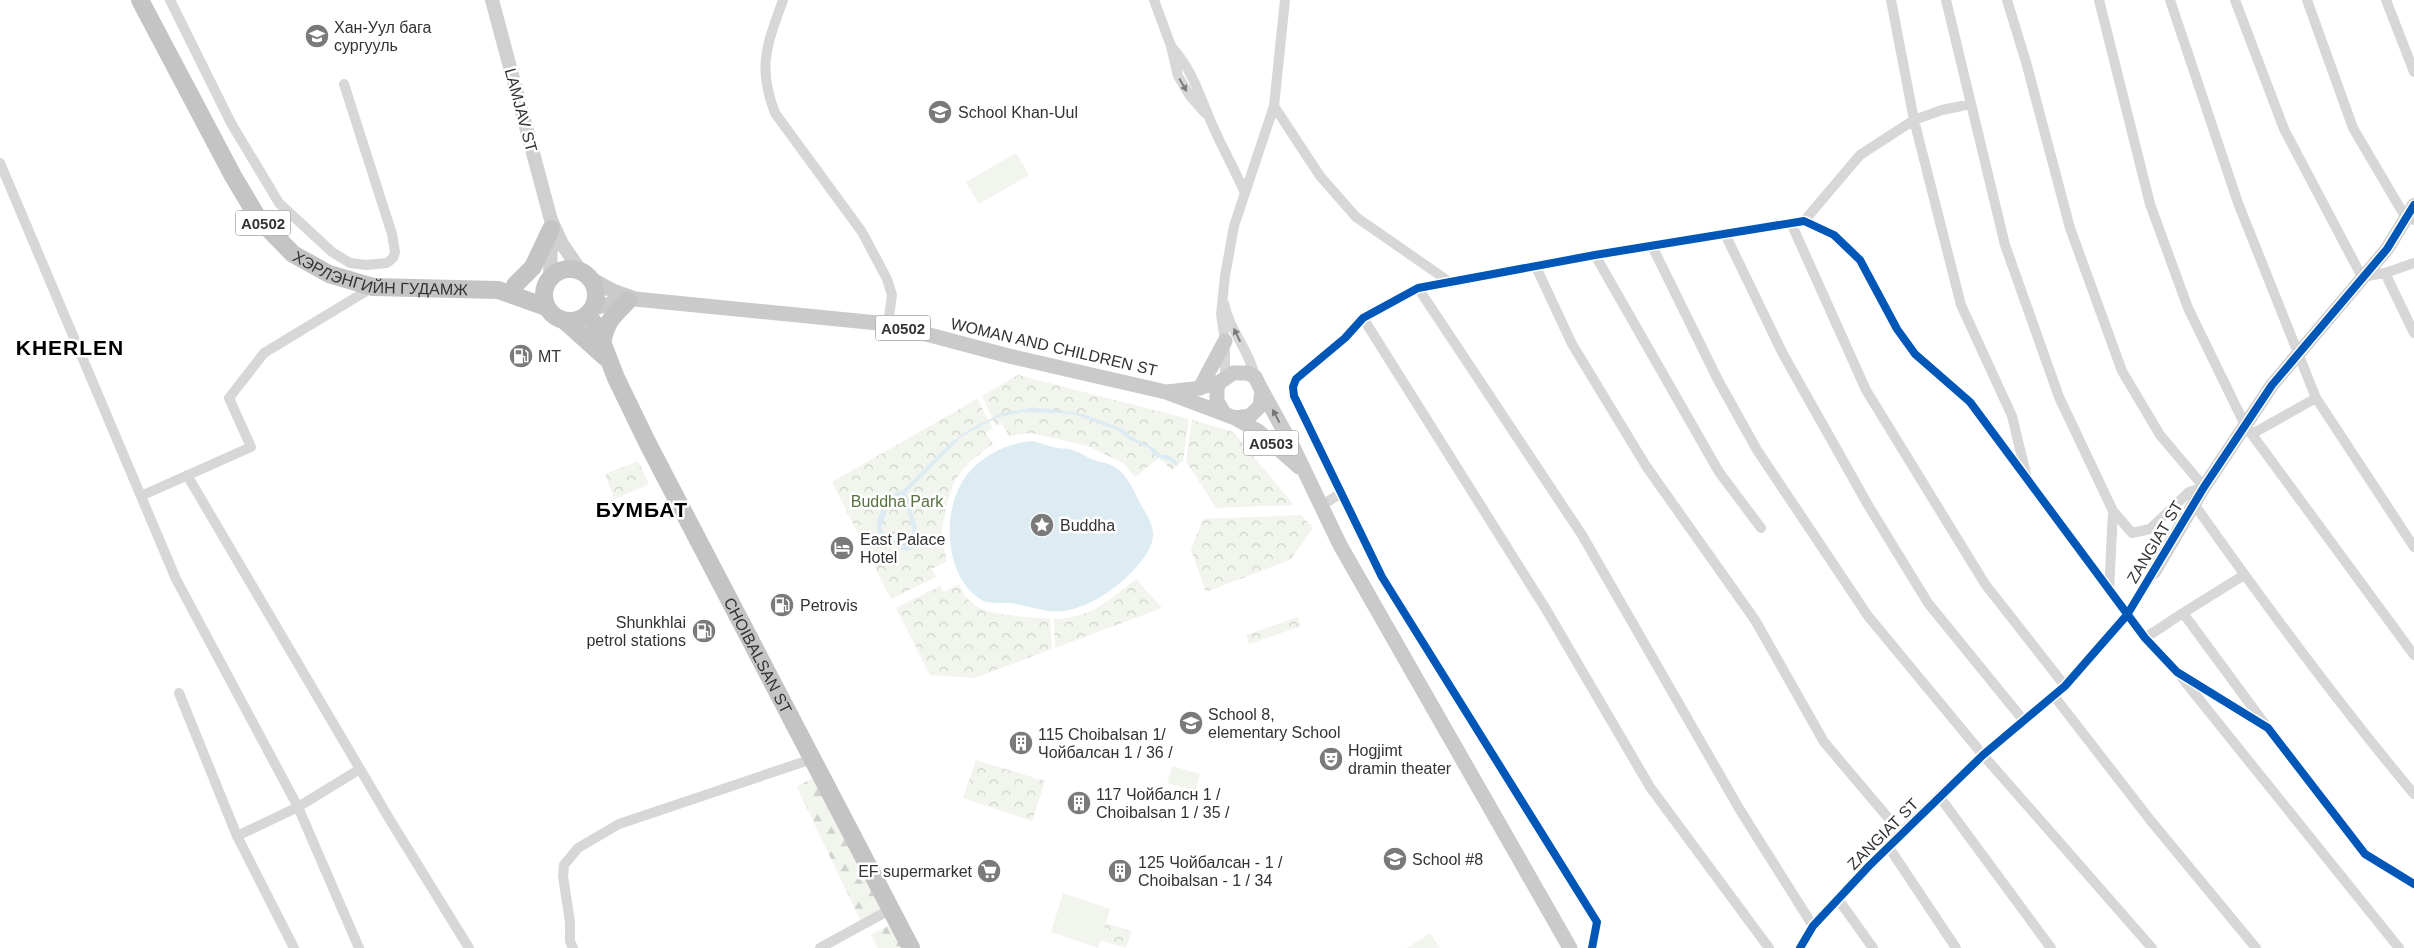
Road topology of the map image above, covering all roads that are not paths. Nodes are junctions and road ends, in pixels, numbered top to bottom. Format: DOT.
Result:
graph roads {
  1 [pos="140,0"];
  2 [pos="170,0"];
  3 [pos="492,0"];
  4 [pos="783,0"];
  5 [pos="1154,0"];
  6 [pos="1891,0"];
  7 [pos="1946,0"];
  8 [pos="2007,0"];
  9 [pos="2099,0"];
  10 [pos="2170,0"];
  11 [pos="2235,0"];
  12 [pos="2307,0"];
  13 [pos="2386,0"];
  14 [pos="1286,2"];
  15 [pos="2414,72"];
  16 [pos="344,84"];
  17 [pos="1971,104"];
  18 [pos="1274,106"];
  19 [pos="1914,120"];
  20 [pos="0,163"];
  21 [pos="1244,191"];
  22 [pos="2414,205"];
  23 [pos="2410,219"];
  24 [pos="1791,222"];
  25 [pos="1804,222"];
  26 [pos="551,225"];
  27 [pos="1725,234"];
  28 [pos="1652,246"];
  29 [pos="1595,256"];
  30 [pos="2414,263"];
  31 [pos="1536,268"];
  32 [pos="2384,273"];
  33 [pos="585,275"];
  34 [pos="2362,277"];
  35 [pos="548,281"];
  36 [pos="1451,283"];
  37 [pos="515,285"];
  38 [pos="373,287"];
  39 [pos="1418,288"];
  40 [pos="498,290"];
  41 [pos="1223,292"];
  42 [pos="632,300"];
  43 [pos="546,306"];
  44 [pos="590,312"];
  45 [pos="1363,318"];
  46 [pos="565,321"];
  47 [pos="888,324"];
  48 [pos="2414,333"];
  49 [pos="1225,341"];
  50 [pos="602,344"];
  51 [pos="2298,354"];
  52 [pos="609,361"];
  53 [pos="1255,377"];
  54 [pos="1223,379"];
  55 [pos="1200,388"];
  56 [pos="1262,391"];
  57 [pos="1166,392"];
  58 [pos="2316,398"];
  59 [pos="1230,415"];
  60 [pos="2248,430"];
  61 [pos="1304,472"];
  62 [pos="187,475"];
  63 [pos="2027,480"];
  64 [pos="2204,487"];
  65 [pos="1341,493"];
  66 [pos="141,496"];
  67 [pos="2194,504"];
  68 [pos="1321,506"];
  69 [pos="2113,511"];
  70 [pos="1761,528"];
  71 [pos="2414,546"];
  72 [pos="2154,572"];
  73 [pos="2244,575"];
  74 [pos="2109,592"];
  75 [pos="2183,614"];
  76 [pos="2127,615"];
  77 [pos="2145,638"];
  78 [pos="2414,655"];
  79 [pos="2177,672"];
  80 [pos="2065,686"];
  81 [pos="179,693"];
  82 [pos="2054,696"];
  83 [pos="2024,721"];
  84 [pos="2268,728"];
  85 [pos="1983,755"];
  86 [pos="812,759"];
  87 [pos="360,769"];
  88 [pos="2414,794"];
  89 [pos="1939,796"];
  90 [pos="298,807"];
  91 [pos="1901,833"];
  92 [pos="237,836"];
  93 [pos="1888,846"];
  94 [pos="2414,884"];
  95 [pos="1838,899"];
  96 [pos="891,909"];
  97 [pos="1813,926"];
  98 [pos="1805,945"];
  99 [pos="294,948"];
  100 [pos="359,948"];
  101 [pos="469,948"];
  102 [pos="573,948"];
  103 [pos="820,948"];
  104 [pos="911,948"];
  105 [pos="1570,948"];
  106 [pos="1592,948"];
  107 [pos="1769,948"];
  108 [pos="1873,948"];
  109 [pos="1956,948"];
  110 [pos="2051,948"];
  111 [pos="2152,948"];
  112 [pos="2256,948"];
  113 [pos="2399,948"];
  1 -- 38 [label="highway, ХЭРЛЭНГИЙН ГУДАМЖ / A0502"];
  2 -- 16 [label="street"];
  3 -- 26 [label="street, LAMJAV ST"];
  4 -- 47 [label="street"];
  5 -- 21 [label="street"];
  6 -- 19 [label="street"];
  7 -- 17 [label="street"];
  8 -- 64 [label="street"];
  9 -- 60 [label="street"];
  10 -- 51 [label="street"];
  11 -- 34 [label="street"];
  12 -- 23 [label="street"];
  13 -- 15 [label="street"];
  14 -- 18 [label="street"];
  17 -- 19 [label="street"];
  17 -- 69 [label="street"];
  18 -- 21 [label="street"];
  18 -- 36 [label="street"];
  19 -- 25 [label="street"];
  19 -- 63 [label="street"];
  20 -- 66 [label="street"];
  21 -- 41 [label="street"];
  22 -- 23 [label="street, ZANGIAT ST"];
  23 -- 34 [label="street, ZANGIAT ST"];
  24 -- 25 [label="street"];
  24 -- 27 [label="street"];
  24 -- 80 [label="street"];
  25 -- 63 [label="street"];
  26 -- 33 [label="street"];
  26 -- 35 [label="street"];
  26 -- 37 [label="highway"];
  27 -- 28 [label="street"];
  27 -- 83 [label="street"];
  28 -- 29 [label="street"];
  28 -- 85 [label="street"];
  29 -- 31 [label="street"];
  29 -- 70 [label="street"];
  30 -- 32 [label="street"];
  31 -- 36 [label="street"];
  31 -- 91 [label="street"];
  32 -- 34 [label="street"];
  32 -- 48 [label="street"];
  33 -- 35 [label="highway, A0502"];
  33 -- 42 [label="main road, A0502"];
  33 -- 44 [label="highway"];
  34 -- 51 [label="street, ZANGIAT ST"];
  35 -- 37 [label="highway, ХЭРЛЭНГИЙН ГУДАМЖ / A0502"];
  35 -- 43 [label="highway"];
  36 -- 39 [label="street"];
  37 -- 40 [label="highway, ХЭРЛЭНГИЙН ГУДАМЖ / A0502"];
  38 -- 40 [label="highway, ХЭРЛЭНГИЙН ГУДАМЖ / A0502"];
  38 -- 62 [label="street"];
  39 -- 45 [label="street"];
  39 -- 97 [label="street"];
  40 -- 43 [label="highway, ХЭРЛЭНГИЙН ГУДАМЖ / A0502"];
  41 -- 49 [label="street"];
  53 -- 41 [label="street, one-way"];
  42 -- 44 [label="main road, A0502"];
  42 -- 47 [label="main road, WOMAN AND CHILDREN ST / A0502"];
  42 -- 50 [label="highway"];
  43 -- 46 [label="highway, A0502"];
  44 -- 46 [label="highway, A0502"];
  44 -- 50 [label="highway, CHOIBALSAN ST"];
  45 -- 65 [label="street"];
  45 -- 107 [label="street"];
  46 -- 52 [label="highway"];
  47 -- 57 [label="main road, WOMAN AND CHILDREN ST / A0502"];
  49 -- 54 [label="street"];
  49 -- 55 [label="main road"];
  50 -- 52 [label="highway, CHOIBALSAN ST"];
  51 -- 58 [label="street"];
  51 -- 60 [label="street, ZANGIAT ST"];
  52 -- 86 [label="highway, CHOIBALSAN ST"];
  53 -- 54 [label="main road, A0502"];
  53 -- 56 [label="main road, WOMAN AND CHILDREN ST"];
  54 -- 55 [label="main road, A0502"];
  54 -- 59 [label="main road"];
  55 -- 57 [label="main road, A0502"];
  56 -- 59 [label="main road"];
  61 -- 56 [label="main road, WOMAN AND CHILDREN ST / A0503, one-way"];
  57 -- 59 [label="main road, WOMAN AND CHILDREN ST / A0502"];
  58 -- 60 [label="street"];
  58 -- 71 [label="street"];
  59 -- 61 [label="main road, WOMAN AND CHILDREN ST / A0503"];
  60 -- 64 [label="street, ZANGIAT ST"];
  60 -- 78 [label="street"];
  61 -- 68 [label="main road, WOMAN AND CHILDREN ST / A0503"];
  62 -- 66 [label="street"];
  62 -- 87 [label="street"];
  63 -- 74 [label="street"];
  64 -- 67 [label="street, ZANGIAT ST"];
  64 -- 69 [label="street"];
  65 -- 68 [label="street"];
  65 -- 106 [label="street"];
  66 -- 90 [label="street"];
  67 -- 72 [label="street, ZANGIAT ST"];
  67 -- 73 [label="street"];
  68 -- 105 [label="main road, WOMAN AND CHILDREN ST / A0503"];
  69 -- 74 [label="street"];
  72 -- 76 [label="street, ZANGIAT ST"];
  73 -- 75 [label="street"];
  73 -- 88 [label="street"];
  74 -- 76 [label="street"];
  75 -- 77 [label="street"];
  75 -- 84 [label="street"];
  76 -- 77 [label="street"];
  76 -- 80 [label="street, ZANGIAT ST"];
  77 -- 79 [label="street"];
  79 -- 84 [label="street"];
  79 -- 113 [label="street"];
  80 -- 82 [label="street, ZANGIAT ST"];
  81 -- 92 [label="street"];
  82 -- 83 [label="street, ZANGIAT ST"];
  82 -- 112 [label="street"];
  83 -- 85 [label="street, ZANGIAT ST"];
  84 -- 94 [label="street"];
  85 -- 89 [label="street, ZANGIAT ST"];
  85 -- 111 [label="street"];
  86 -- 96 [label="highway, CHOIBALSAN ST"];
  86 -- 102 [label="street"];
  87 -- 90 [label="street"];
  87 -- 101 [label="street"];
  89 -- 91 [label="street, ZANGIAT ST"];
  89 -- 110 [label="street"];
  90 -- 92 [label="street"];
  90 -- 100 [label="street"];
  91 -- 93 [label="street, ZANGIAT ST"];
  92 -- 99 [label="street"];
  93 -- 95 [label="street, ZANGIAT ST"];
  93 -- 109 [label="street"];
  95 -- 97 [label="street, ZANGIAT ST"];
  95 -- 108 [label="street"];
  96 -- 103 [label="street"];
  96 -- 104 [label="highway, CHOIBALSAN ST"];
  97 -- 98 [label="street, ZANGIAT ST"];
}
